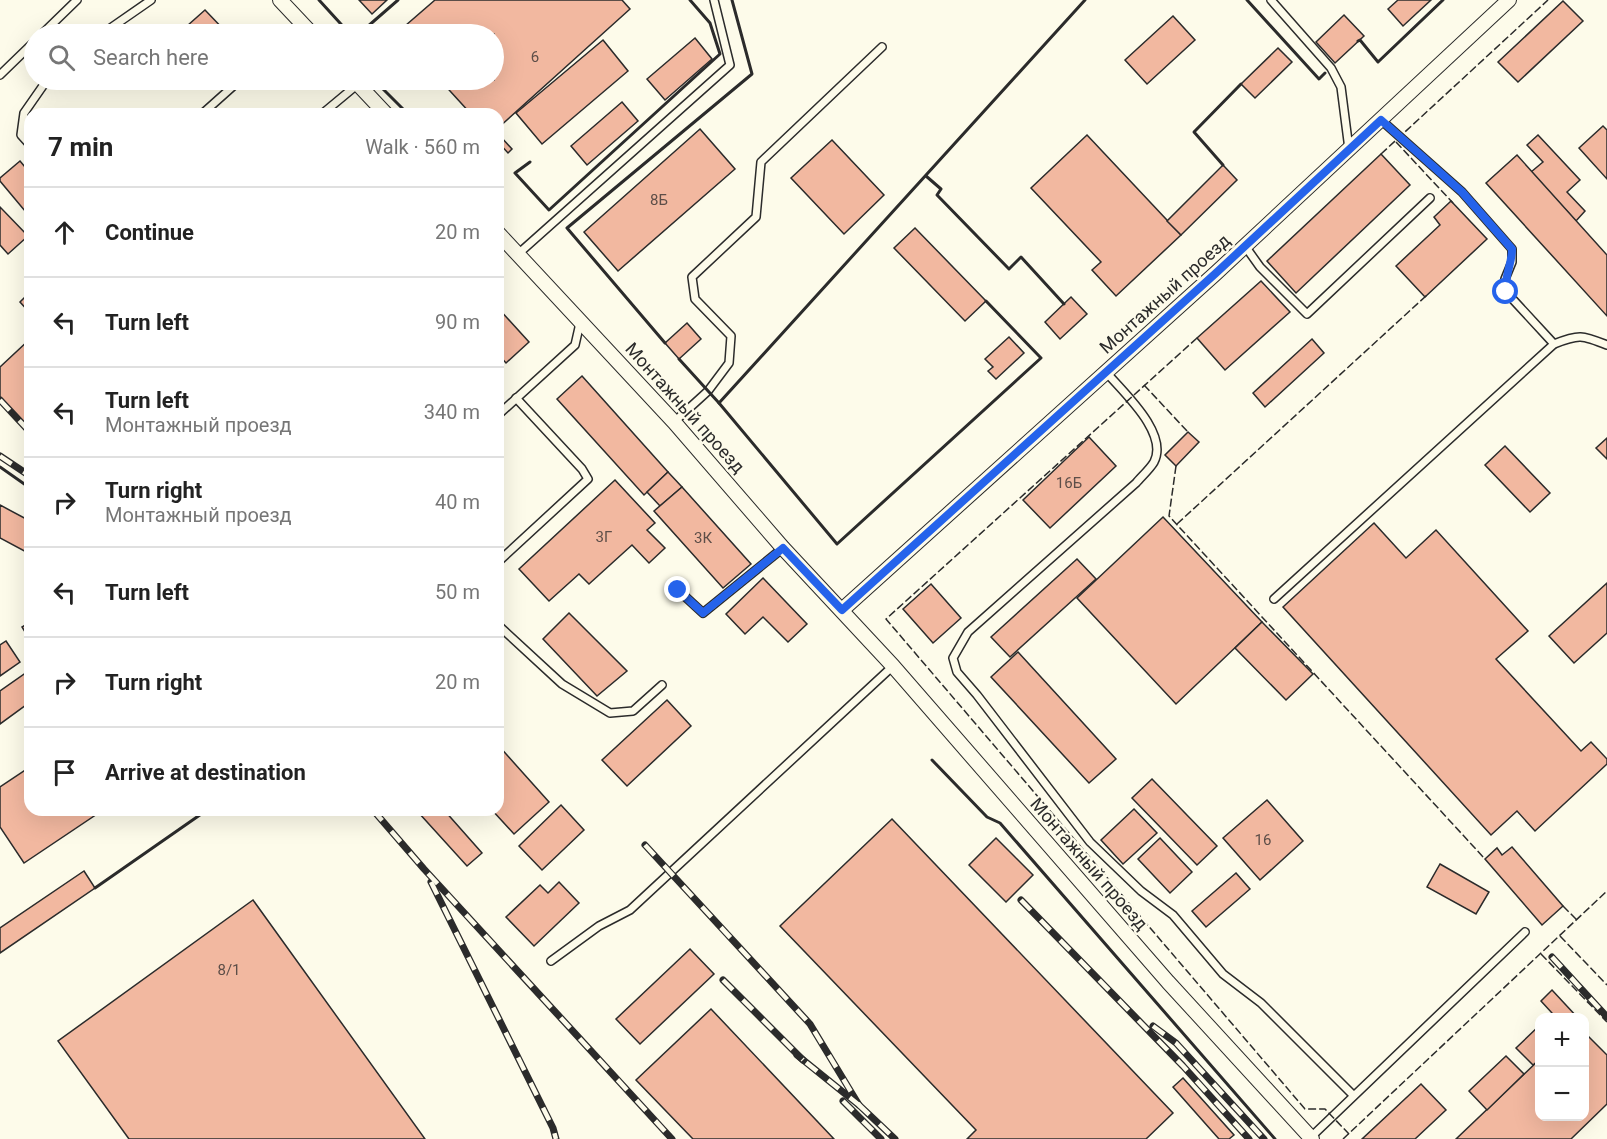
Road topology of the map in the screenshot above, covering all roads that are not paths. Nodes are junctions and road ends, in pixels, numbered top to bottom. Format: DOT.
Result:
graph roads {
  1 [pos="77,0"];
  2 [pos="151,0"];
  3 [pos="280,0"];
  4 [pos="714,0"];
  5 [pos="1271,0"];
  6 [pos="1509,0"];
  7 [pos="52,24"];
  8 [pos="116,24"];
  9 [pos="301,24"];
  10 [pos="882,47"];
  11 [pos="24,52"];
  12 [pos="0,75"];
  13 [pos="40,90"];
  14 [pos="229,90"];
  15 [pos="348,90"];
  16 [pos="364,90"];
  17 [pos="27,108"];
  18 [pos="209,108"];
  19 [pos="328,108"];
  20 [pos="380,108"];
  21 [pos="24,113"];
  22 [pos="1381,120"];
  23 [pos="24,138"];
  24 [pos="1349,149"];
  25 [pos="1430,198"];
  26 [pos="504,239"];
  27 [pos="1245,246"];
  28 [pos="518,254"];
  29 [pos="580,320"];
  30 [pos="1554,344"];
  31 [pos="1607,345"];
  32 [pos="1106,372"];
  33 [pos="516,398"];
  34 [pos="504,409"];
  35 [pos="674,422"];
  36 [pos="783,548"];
  37 [pos="504,556"];
  38 [pos="678,590"];
  39 [pos="1274,599"];
  40 [pos="842,610"];
  41 [pos="504,631"];
  42 [pos="893,666"];
  43 [pos="662,685"];
  44 [pos="1525,932"];
  45 [pos="551,961"];
  46 [pos="1353,1095"];
  47 [pos="1311,1138"];
  1 -- 7 [label="lane"];
  2 -- 8 [label="lane"];
  3 -- 9 [label="street"];
  4 -- 28 [label="lane"];
  5 -- 24 [label="lane"];
  6 -- 22 [label="street, Монтажный проезд"];
  10 -- 35 [label="lane"];
  11 -- 12 [label="lane"];
  13 -- 17 [label="lane"];
  14 -- 18 [label="lane"];
  15 -- 19 [label="lane"];
  16 -- 20 [label="street"];
  21 -- 23 [label="lane"];
  22 -- 24 [label="street, Монтажный проезд"];
  22 -- 30 [label="lane"];
  24 -- 27 [label="street, Монтажный проезд"];
  25 -- 27 [label="lane"];
  26 -- 28 [label="street, Монтажный проезд"];
  27 -- 32 [label="street, Монтажный проезд"];
  28 -- 29 [label="street, Монтажный проезд"];
  29 -- 33 [label="lane"];
  29 -- 35 [label="street, Монтажный проезд"];
  30 -- 31 [label="lane"];
  30 -- 39 [label="lane"];
  32 -- 40 [label="street, Монтажный проезд"];
  32 -- 46 [label="lane"];
  33 -- 34 [label="lane"];
  33 -- 37 [label="lane"];
  35 -- 36 [label="street, Монтажный проезд"];
  36 -- 38 [label="lane"];
  36 -- 40 [label="street, Монтажный проезд"];
  40 -- 42 [label="street, Монтажный проезд"];
  41 -- 43 [label="lane"];
  42 -- 45 [label="lane"];
  42 -- 47 [label="street, Монтажный проезд"];
  44 -- 46 [label="lane"];
  46 -- 47 [label="lane"];
}
